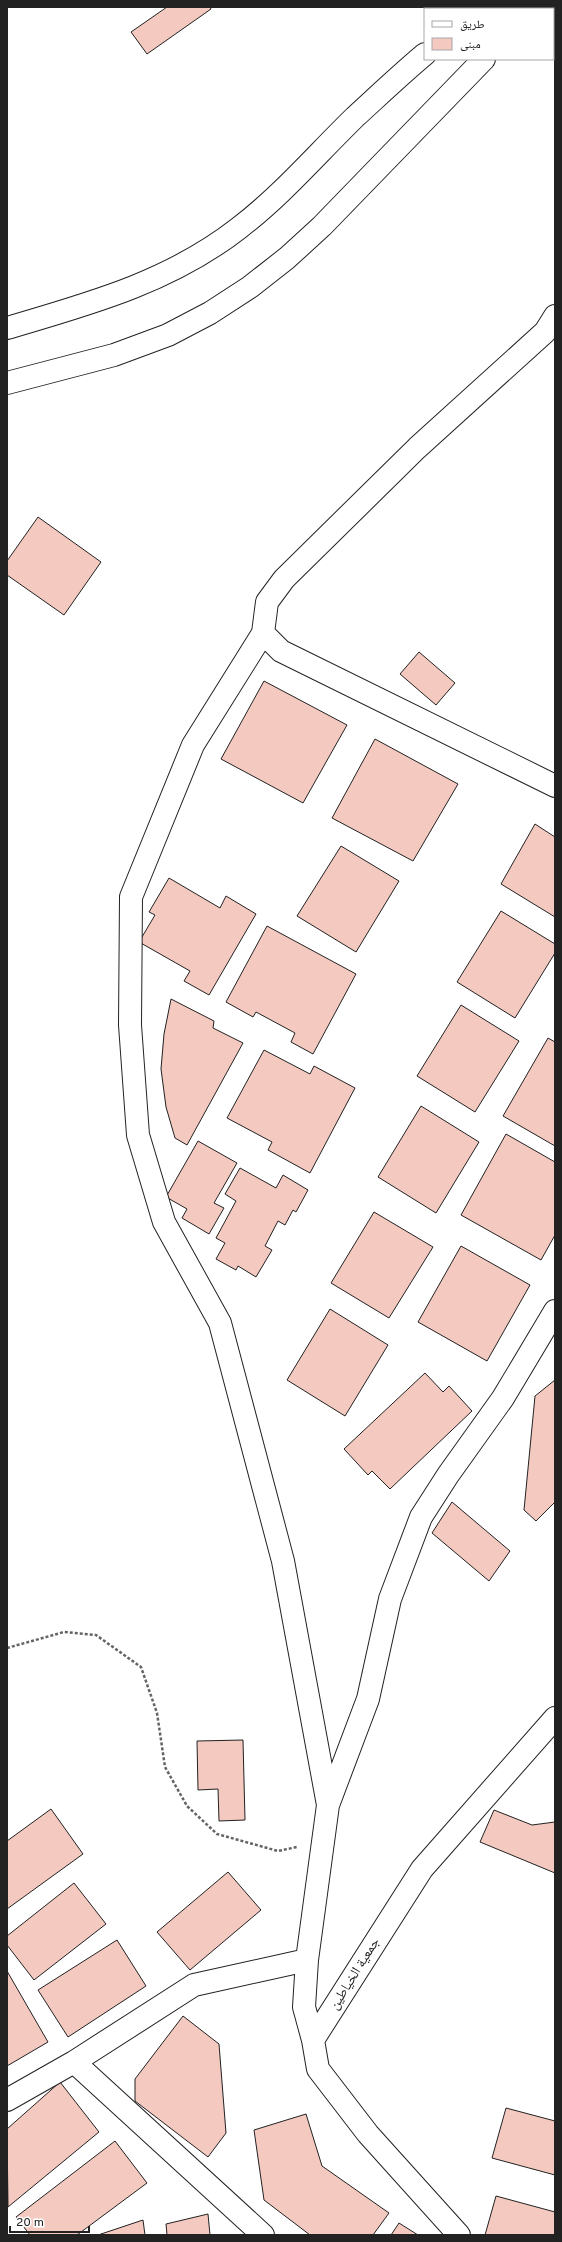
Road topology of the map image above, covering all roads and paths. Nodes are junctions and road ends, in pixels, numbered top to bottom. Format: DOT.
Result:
graph roads {
  1 [pos="424,55"];
  2 [pos="483,60"];
  3 [pos="555,316"];
  4 [pos="7,328"];
  5 [pos="7,383"];
  6 [pos="263,633"];
  7 [pos="555,786"];
  8 [pos="555,1311"];
  9 [pos="7,1648"];
  10 [pos="555,1718"];
  11 [pos="328,1805"];
  12 [pos="324,1843"];
  13 [pos="307,1960"];
  14 [pos="313,2040"];
  15 [pos="74,2062"];
  16 [pos="7,2100"];
  17 [pos="263,2235"];
  18 [pos="459,2235"];
  1 -- 4 [label="street"];
  2 -- 5 [label="street"];
  3 -- 6 [label="street"];
  6 -- 7 [label="street"];
  6 -- 11 [label="street"];
  8 -- 11 [label="street"];
  9 -- 12 [label="path"];
  10 -- 14 [label="street, جمعية الخياطين"];
  11 -- 12 [label="street"];
  12 -- 13 [label="street"];
  13 -- 14 [label="street"];
  13 -- 15 [label="street"];
  14 -- 18 [label="street"];
  15 -- 16 [label="street"];
  15 -- 17 [label="street"];
}
